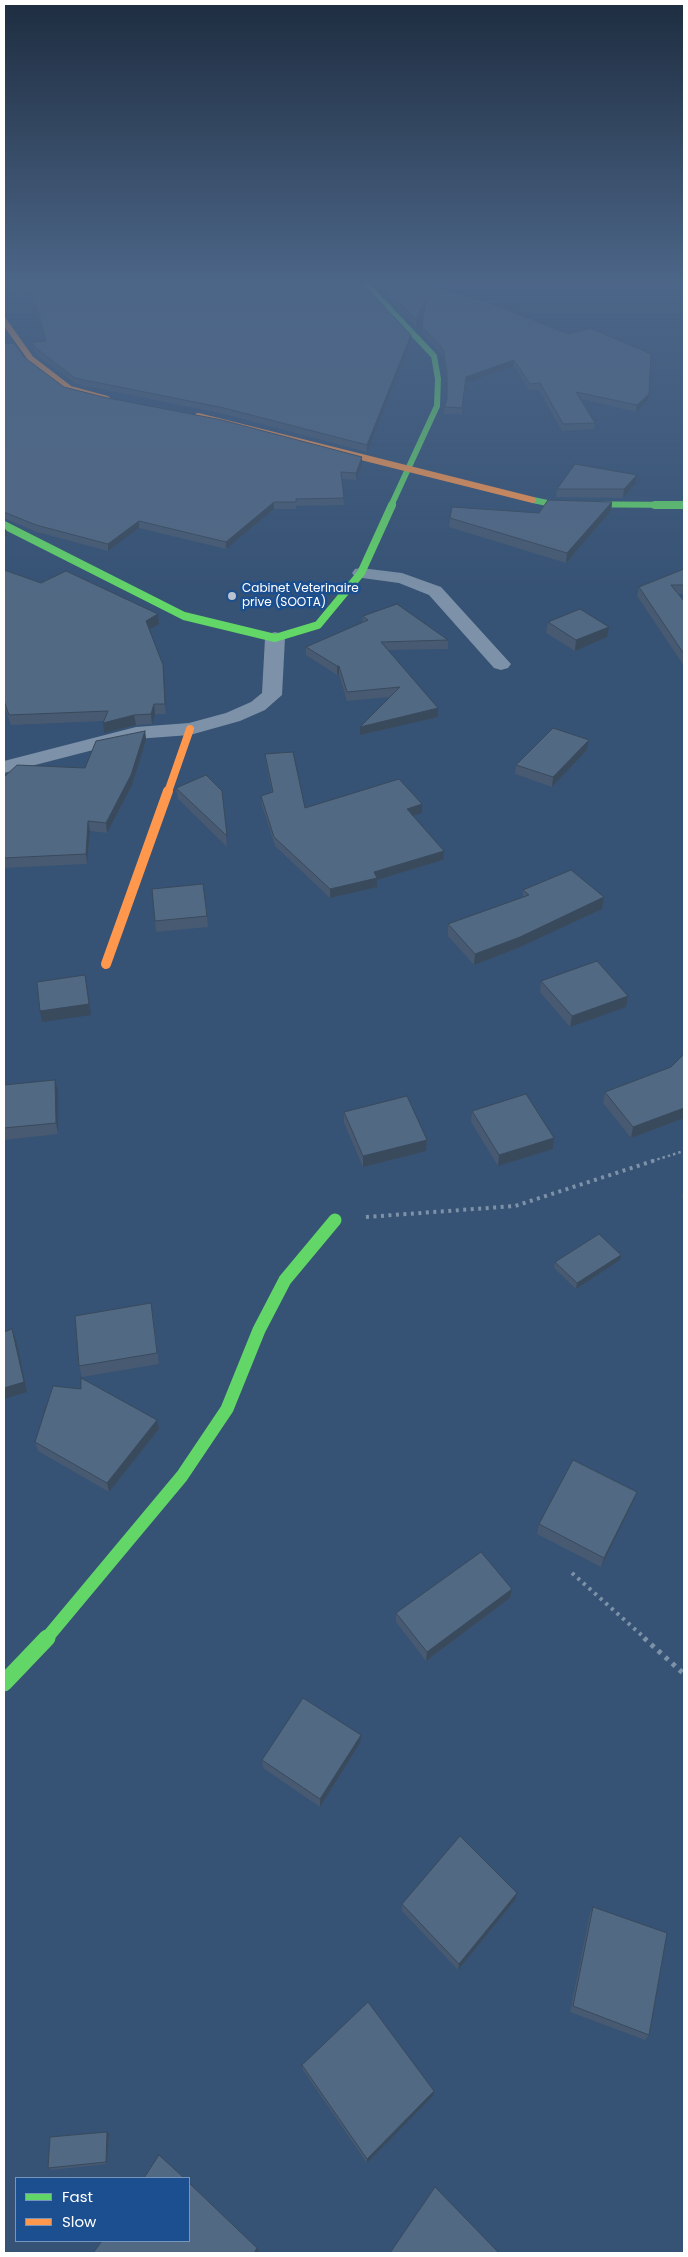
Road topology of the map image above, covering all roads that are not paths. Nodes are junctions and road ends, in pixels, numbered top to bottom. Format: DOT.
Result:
graph roads {
  1 [pos="71,389"];
  2 [pos="438,389"];
  3 [pos="123,402"];
  4 [pos="187,414"];
  5 [pos="408,468"];
  6 [pos="684,505"];
  7 [pos="4,525"];
  8 [pos="361,572"];
  9 [pos="275,638"];
  10 [pos="500,664"];
  11 [pos="190,730"];
  12 [pos="4,767"];
  13 [pos="106,964"];
  14 [pos="335,1220"];
  15 [pos="4,1684"];
  1 -- 3 [label="street"];
  2 -- 5 [label="street"];
  4 -- 5 [label="street"];
  5 -- 6 [label="street"];
  5 -- 8 [label="street"];
  7 -- 9 [label="street"];
  8 -- 9 [label="street"];
  8 -- 10 [label="street"];
  9 -- 11 [label="street"];
  11 -- 12 [label="street"];
  11 -- 13 [label="street"];
  14 -- 15 [label="street"];
}
